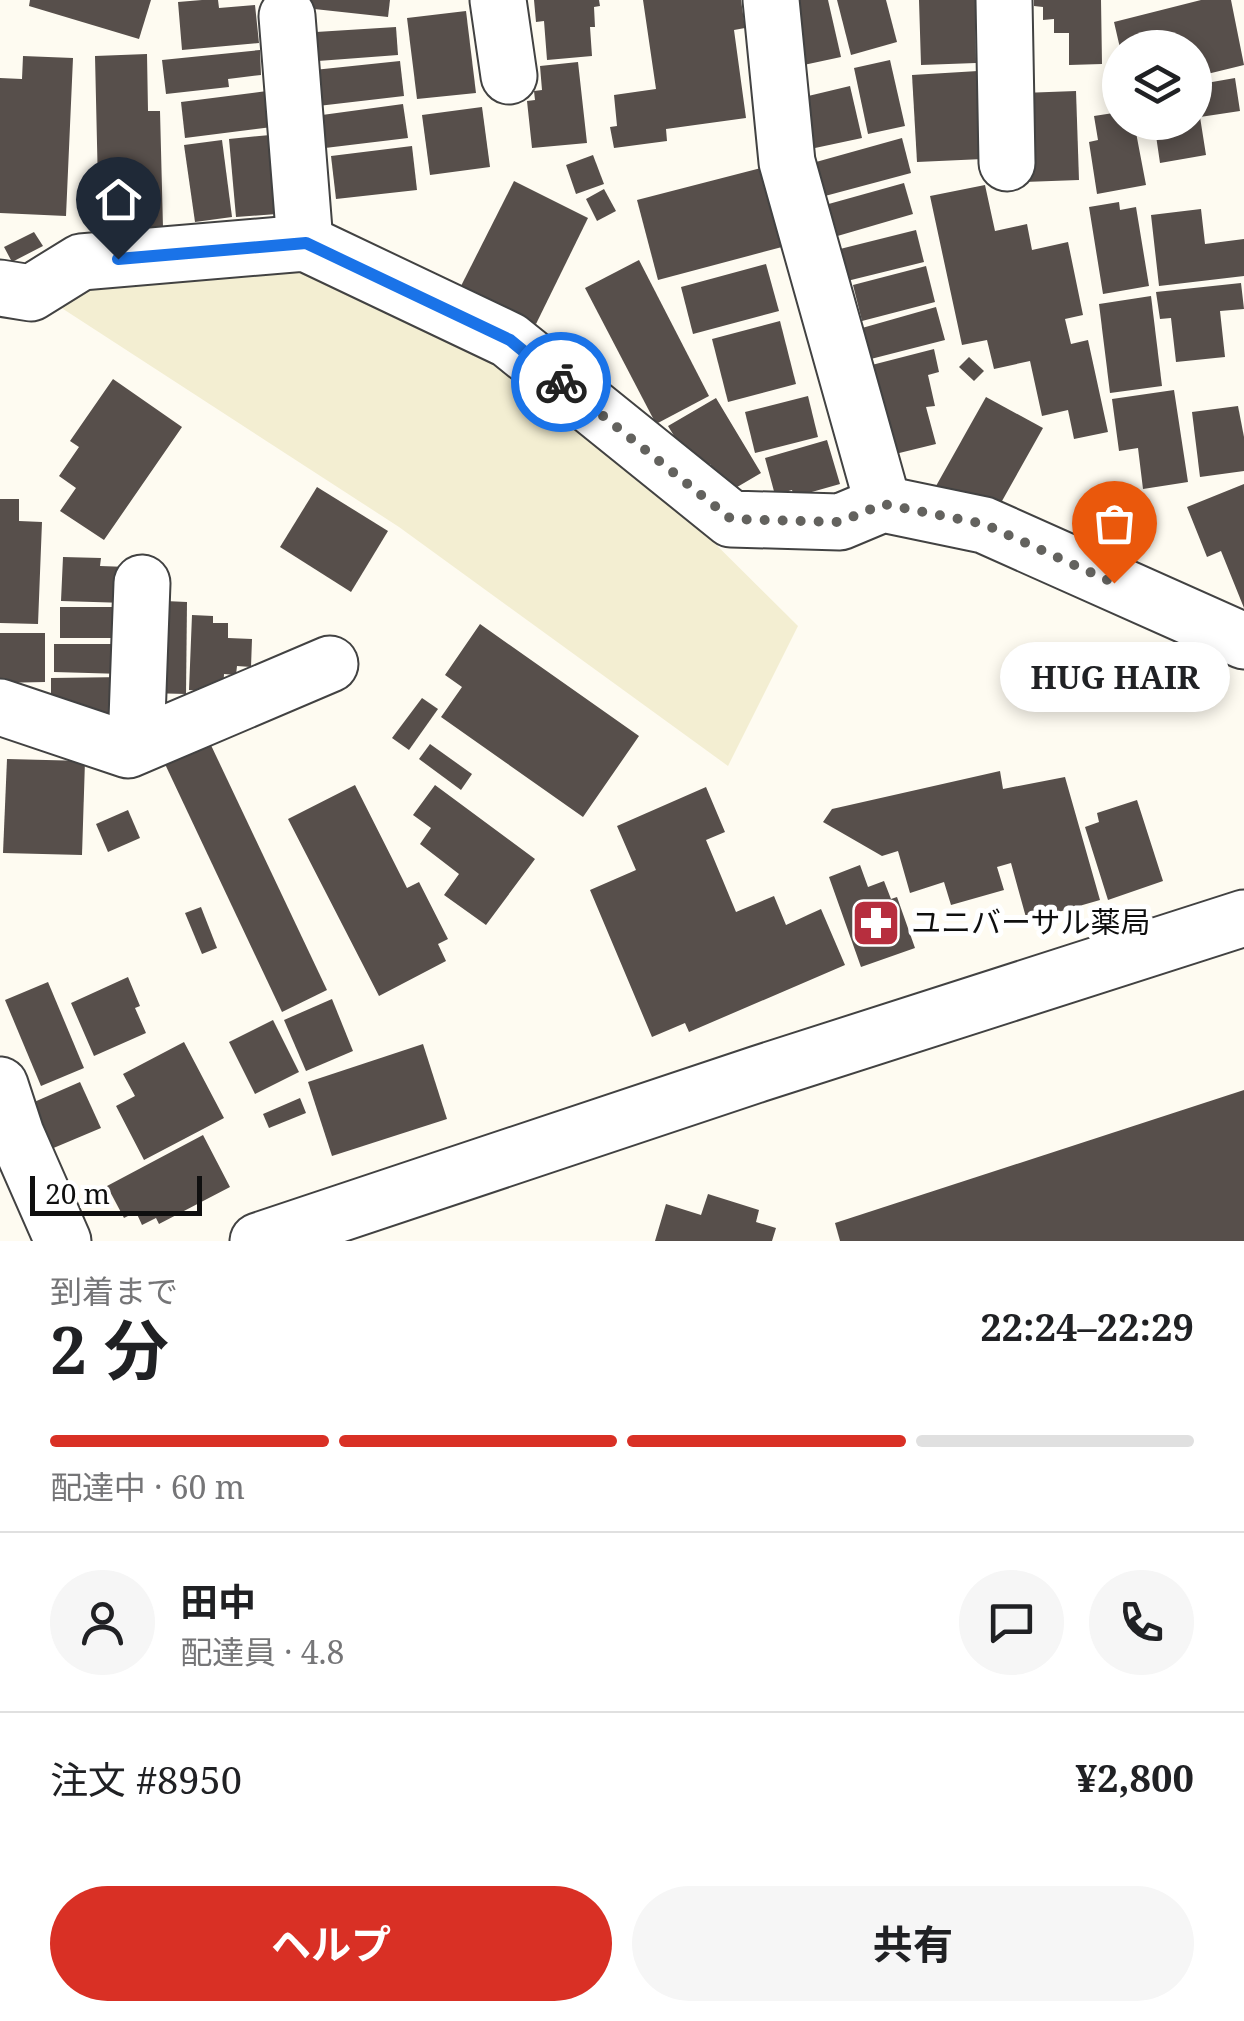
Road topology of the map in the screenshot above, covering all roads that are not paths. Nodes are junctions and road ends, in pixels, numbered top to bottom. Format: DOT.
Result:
graph roads {
  1 [pos="498,0"];
  2 [pos="771,0"];
  3 [pos="1004,0"];
  4 [pos="287,16"];
  5 [pos="508,76"];
  6 [pos="1007,163"];
  7 [pos="306,243"];
  8 [pos="0,288"];
  9 [pos="883,504"];
  10 [pos="142,582"];
  11 [pos="1244,641"];
  12 [pos="330,664"];
  13 [pos="0,707"];
  14 [pos="136,746"];
  15 [pos="1244,918"];
  16 [pos="0,1085"];
  17 [pos="290,1236"];
  18 [pos="63,1241"];
  1 -- 5 [label="street"];
  2 -- 9 [label="street"];
  3 -- 6 [label="street"];
  4 -- 7 [label="street"];
  7 -- 8 [label="street"];
  7 -- 9 [label="street"];
  9 -- 11 [label="street"];
  10 -- 14 [label="street"];
  12 -- 14 [label="street"];
  13 -- 14 [label="street"];
  15 -- 17 [label="street"];
  16 -- 18 [label="street"];
}
